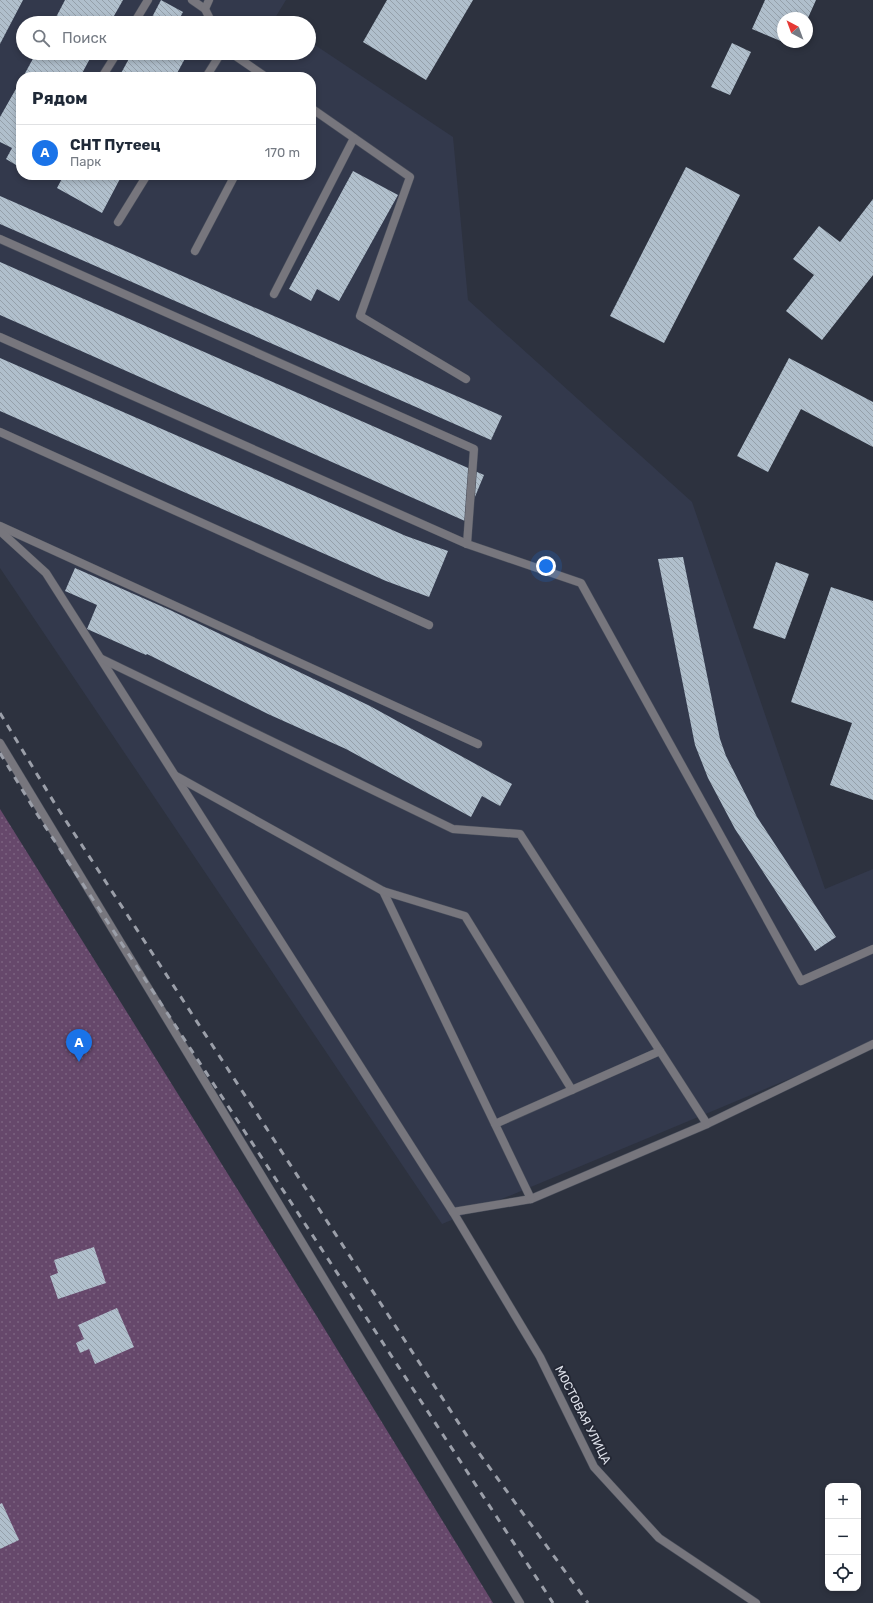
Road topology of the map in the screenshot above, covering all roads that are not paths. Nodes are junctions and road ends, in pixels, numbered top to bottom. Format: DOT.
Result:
graph roads {
  1 [pos="148,0"];
  2 [pos="192,0"];
  3 [pos="209,0"];
  4 [pos="205,9"];
  5 [pos="138,16"];
  6 [pos="208,16"];
  7 [pos="113,60"];
  8 [pos="217,60"];
  9 [pos="241,60"];
  10 [pos="105,72"];
  11 [pos="209,72"];
  12 [pos="259,72"];
  13 [pos="316,111"];
  14 [pos="354,138"];
  15 [pos="144,180"];
  16 [pos="232,180"];
  17 [pos="118,222"];
  18 [pos="0,239"];
  19 [pos="195,251"];
  20 [pos="274,294"];
  21 [pos="0,337"];
  22 [pos="466,379"];
  23 [pos="0,432"];
  24 [pos="0,526"];
  25 [pos="0,531"];
  26 [pos="467,544"];
  27 [pos="429,626"];
  28 [pos="101,659"];
  29 [pos="0,743"];
  30 [pos="478,744"];
  31 [pos="175,775"];
  32 [pos="383,891"];
  33 [pos="873,949"];
  34 [pos="873,1044"];
  35 [pos="660,1051"];
  36 [pos="572,1090"];
  37 [pos="495,1124"];
  38 [pos="706,1124"];
  39 [pos="531,1199"];
  40 [pos="453,1212"];
  41 [pos="520,1603"];
  42 [pos="756,1603"];
  1 -- 5 [label="street"];
  2 -- 4 [label="street"];
  3 -- 4 [label="street"];
  4 -- 6 [label="street"];
  7 -- 10 [label="street"];
  8 -- 11 [label="street"];
  9 -- 12 [label="street"];
  13 -- 14 [label="street"];
  14 -- 20 [label="street"];
  14 -- 22 [label="street"];
  15 -- 17 [label="street"];
  16 -- 19 [label="street"];
  18 -- 26 [label="street"];
  21 -- 26 [label="street"];
  23 -- 27 [label="street"];
  24 -- 30 [label="street"];
  25 -- 28 [label="street, МОСТОВАЯ УЛИЦА"];
  26 -- 33 [label="street"];
  28 -- 31 [label="street, МОСТОВАЯ УЛИЦА"];
  28 -- 35 [label="street"];
  29 -- 41 [label="street"];
  31 -- 32 [label="street"];
  31 -- 40 [label="street, МОСТОВАЯ УЛИЦА"];
  32 -- 36 [label="street"];
  32 -- 37 [label="street"];
  34 -- 38 [label="street"];
  35 -- 36 [label="street"];
  35 -- 38 [label="street"];
  36 -- 37 [label="street"];
  37 -- 39 [label="street"];
  38 -- 39 [label="street"];
  39 -- 40 [label="street"];
  40 -- 42 [label="street, МОСТОВАЯ УЛИЦА"];
}
